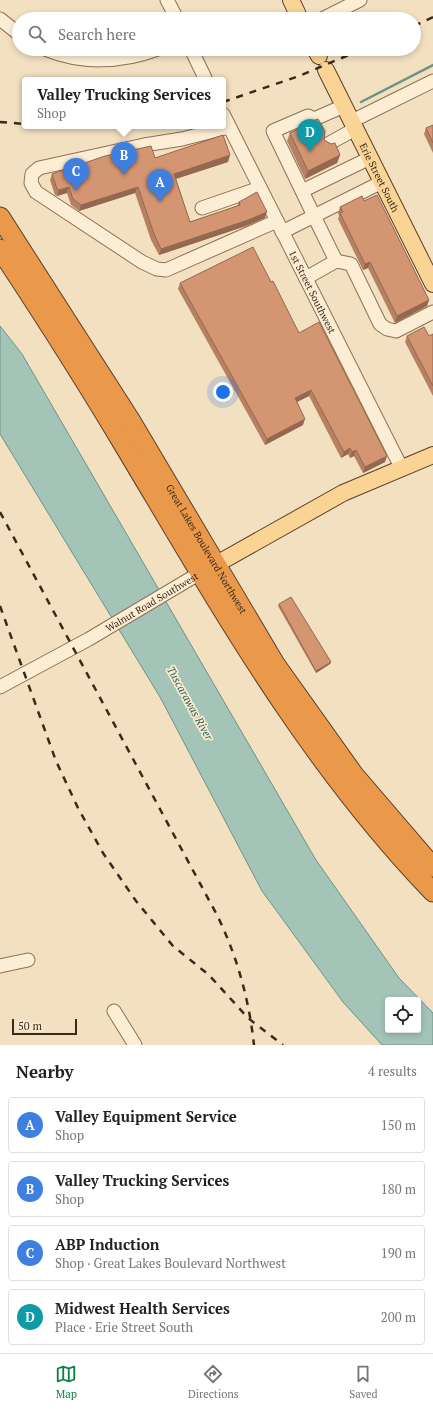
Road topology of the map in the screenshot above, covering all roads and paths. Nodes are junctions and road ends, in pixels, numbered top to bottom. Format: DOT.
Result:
graph roads {
  1 [pos="167,0"];
  2 [pos="291,0"];
  3 [pos="360,0"];
  4 [pos="173,12"];
  5 [pos="297,12"];
  6 [pos="336,12"];
  7 [pos="0,19"];
  8 [pos="12,28"];
  9 [pos="66,56"];
  10 [pos="132,56"];
  11 [pos="194,56"];
  12 [pos="320,59"];
  13 [pos="205,77"];
  14 [pos="433,81"];
  15 [pos="344,106"];
  16 [pos="226,120"];
  17 [pos="354,125"];
  18 [pos="230,127"];
  19 [pos="226,128"];
  20 [pos="222,129"];
  21 [pos="328,144"];
  22 [pos="370,158"];
  23 [pos="382,182"];
  24 [pos="260,188"];
  25 [pos="302,191"];
  26 [pos="202,208"];
  27 [pos="314,216"];
  28 [pos="0,217"];
  29 [pos="280,227"];
  30 [pos="0,249"];
  31 [pos="336,261"];
  32 [pos="306,278"];
  33 [pos="433,284"];
  34 [pos="433,312"];
  35 [pos="433,455"];
  36 [pos="402,469"];
  37 [pos="208,569"];
  38 [pos="0,687"];
  39 [pos="391,820"];
  40 [pos="433,858"];
  41 [pos="433,868"];
  42 [pos="433,892"];
  43 [pos="28,960"];
  44 [pos="0,966"];
  45 [pos="114,1011"];
  46 [pos="135,1045"];
  1 -- 4 [label="street"];
  2 -- 5 [label="main road"];
  3 -- 6 [label="street"];
  7 -- 8 [label="street"];
  9 -- 10 [label="street"];
  11 -- 13 [label="street"];
  12 -- 15 [label="main road, Erie Street South"];
  14 -- 17 [label="street"];
  15 -- 17 [label="main road, Erie Street South"];
  15 -- 25 [label="street"];
  16 -- 18 [label="street, 1st Street Southwest"];
  17 -- 21 [label="street"];
  17 -- 22 [label="main road, Erie Street South"];
  18 -- 19 [label="street"];
  18 -- 24 [label="street, 1st Street Southwest"];
  20 -- 29 [label="street"];
  22 -- 23 [label="main road, Erie Street South"];
  22 -- 25 [label="street"];
  23 -- 27 [label="street"];
  23 -- 33 [label="main road, Erie Street South"];
  24 -- 26 [label="street"];
  24 -- 29 [label="street, 1st Street Southwest"];
  25 -- 27 [label="street"];
  27 -- 29 [label="street"];
  27 -- 31 [label="street"];
  28 -- 37 [label="highway, Great Lakes Boulevard Northwest"];
  29 -- 32 [label="street, 1st Street Southwest"];
  30 -- 37 [label="highway, Great Lakes Boulevard Northwest"];
  31 -- 32 [label="street"];
  31 -- 34 [label="street"];
  32 -- 36 [label="street, 1st Street Southwest"];
  35 -- 36 [label="main road, Walnut Road Southwest"];
  36 -- 37 [label="main road, Walnut Road Southwest"];
  37 -- 38 [label="street, Walnut Road Southwest"];
  37 -- 39 [label="highway, Great Lakes Boulevard Northwest"];
  37 -- 42 [label="highway, Great Lakes Boulevard Northwest"];
  39 -- 40 [label="highway"];
  39 -- 41 [label="highway, Great Lakes Boulevard Northwest"];
  43 -- 44 [label="street"];
  45 -- 46 [label="street"];
}
